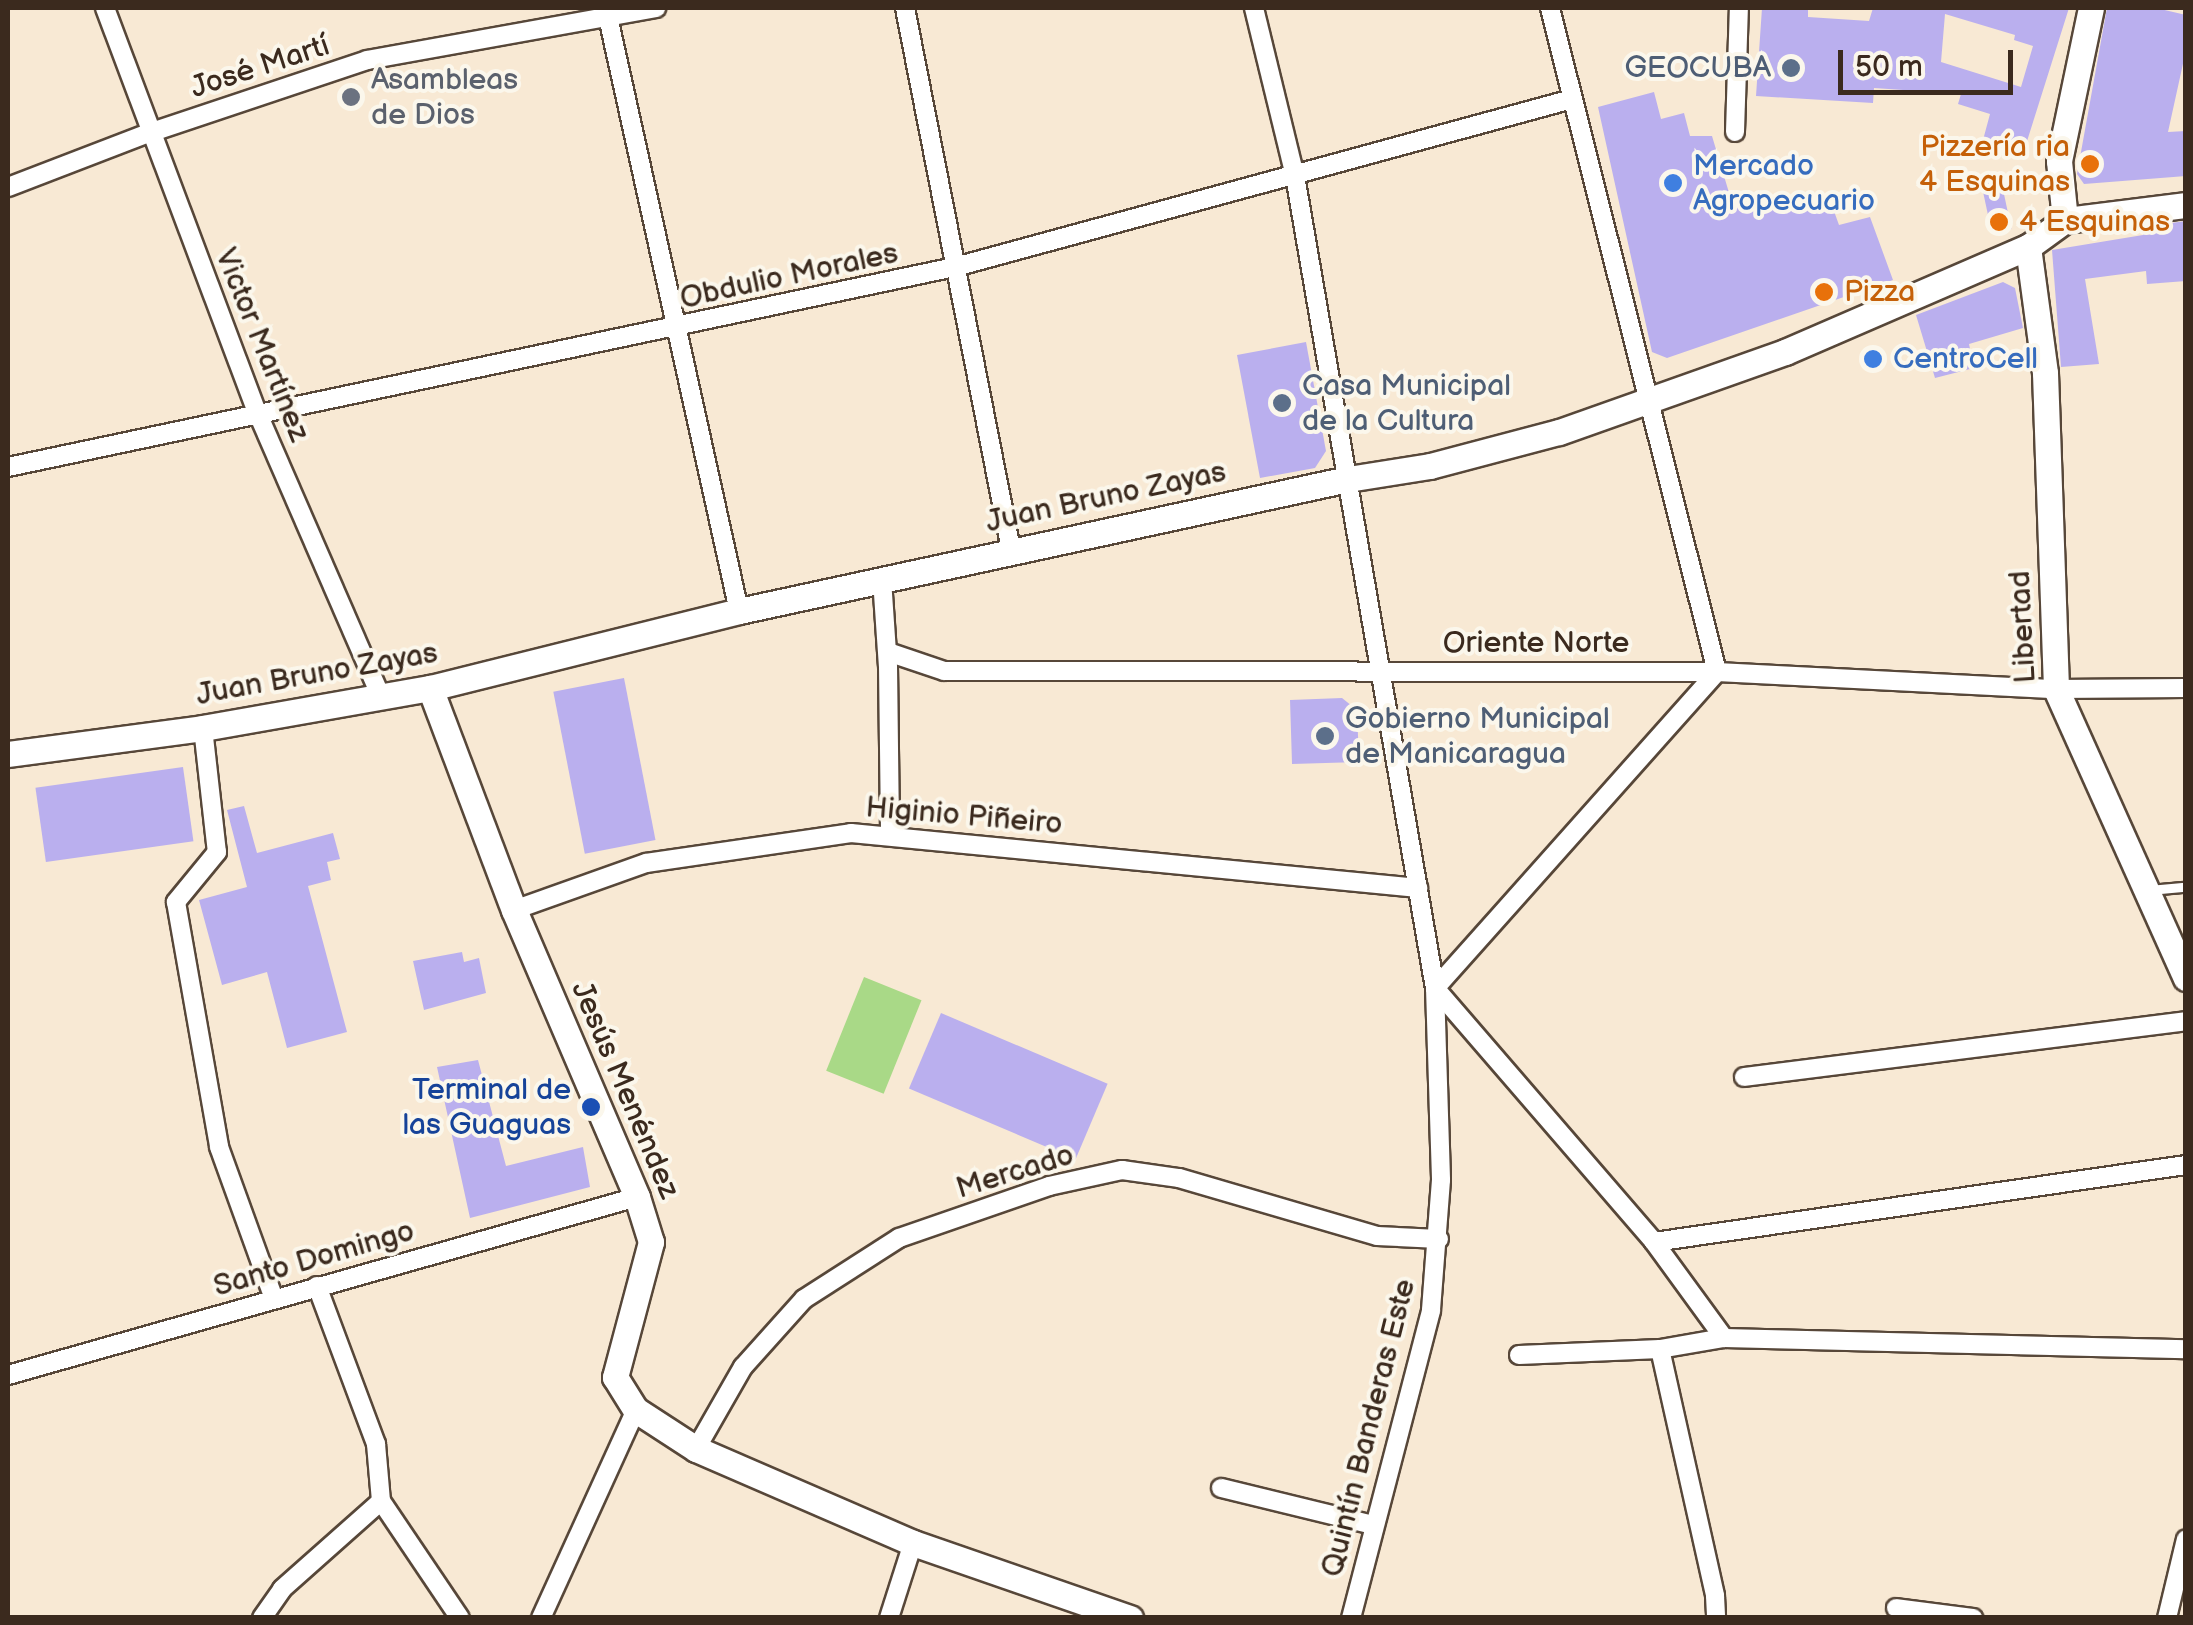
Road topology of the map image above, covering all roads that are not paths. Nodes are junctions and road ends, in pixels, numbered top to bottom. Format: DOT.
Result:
graph roads {
  1 [pos="105,8"];
  2 [pos="656,8"];
  3 [pos="905,8"];
  4 [pos="1254,8"];
  5 [pos="1550,8"];
  6 [pos="1739,8"];
  7 [pos="2091,8"];
  8 [pos="606,12"];
  9 [pos="1572,99"];
  10 [pos="1735,132"];
  11 [pos="149,133"];
  12 [pos="1295,176"];
  13 [pos="8,188"];
  14 [pos="2186,205"];
  15 [pos="2066,220"];
  16 [pos="2028,247"];
  17 [pos="955,267"];
  18 [pos="675,329"];
  19 [pos="1651,400"];
  20 [pos="258,414"];
  21 [pos="8,466"];
  22 [pos="1348,479"];
  23 [pos="1011,550"];
  24 [pos="882,579"];
  25 [pos="739,610"];
  26 [pos="888,652"];
  27 [pos="1378,669"];
  28 [pos="1717,672"];
  29 [pos="430,688"];
  30 [pos="2186,688"];
  31 [pos="2056,689"];
  32 [pos="381,697"];
  33 [pos="204,728"];
  34 [pos="8,754"];
  35 [pos="890,834"];
  36 [pos="2186,887"];
  37 [pos="1418,888"];
  38 [pos="2144,890"];
  39 [pos="514,910"];
  40 [pos="2186,978"];
  41 [pos="1435,988"];
  42 [pos="2186,1021"];
  43 [pos="1744,1077"];
  44 [pos="2186,1165"];
  45 [pos="637,1197"];
  46 [pos="1439,1239"];
  47 [pos="1654,1242"];
  48 [pos="317,1286"];
  49 [pos="274,1299"];
  50 [pos="1724,1338"];
  51 [pos="1660,1349"];
  52 [pos="2186,1349"];
  53 [pos="1519,1354"];
  54 [pos="8,1375"];
  55 [pos="636,1410"];
  56 [pos="696,1449"];
  57 [pos="1221,1488"];
  58 [pos="381,1501"];
  59 [pos="1373,1525"];
  60 [pos="2186,1539"];
  61 [pos="912,1543"];
  62 [pos="1896,1608"];
  63 [pos="1951,1616"];
  64 [pos="262,1618"];
  65 [pos="460,1618"];
  66 [pos="540,1618"];
  67 [pos="889,1618"];
  68 [pos="1130,1618"];
  69 [pos="1352,1618"];
  70 [pos="1716,1618"];
  71 [pos="1973,1618"];
  72 [pos="2167,1618"];
  1 -- 11 [label="street, Victor Martínez"];
  2 -- 8 [label="street, José Martí"];
  3 -- 17 [label="street"];
  4 -- 12 [label="street, Quintín Banderas Este"];
  5 -- 9 [label="street"];
  6 -- 10 [label="street"];
  7 -- 15 [label="main road"];
  8 -- 11 [label="street, José Martí"];
  8 -- 18 [label="street"];
  9 -- 12 [label="street, Obdulio Morales"];
  9 -- 19 [label="street"];
  11 -- 13 [label="street, José Martí"];
  11 -- 20 [label="street, Victor Martínez"];
  12 -- 17 [label="street, Obdulio Morales"];
  12 -- 22 [label="street, Quintín Banderas Este"];
  14 -- 15 [label="main road, Juan Bruno Zayas"];
  15 -- 16 [label="main road, Juan Bruno Zayas"];
  16 -- 19 [label="main road, Juan Bruno Zayas"];
  16 -- 31 [label="main road, Libertad"];
  17 -- 18 [label="street, Obdulio Morales"];
  17 -- 23 [label="street"];
  18 -- 20 [label="street, Obdulio Morales"];
  18 -- 25 [label="street"];
  19 -- 22 [label="main road, Juan Bruno Zayas"];
  19 -- 28 [label="street"];
  20 -- 21 [label="street, Obdulio Morales"];
  20 -- 32 [label="street, Victor Martínez"];
  22 -- 23 [label="main road, Juan Bruno Zayas"];
  22 -- 27 [label="street, Quintín Banderas Este"];
  23 -- 24 [label="main road, Juan Bruno Zayas"];
  24 -- 25 [label="main road, Juan Bruno Zayas"];
  24 -- 26 [label="street"];
  25 -- 29 [label="main road, Juan Bruno Zayas"];
  26 -- 27 [label="street, Oriente Norte"];
  26 -- 35 [label="street"];
  27 -- 28 [label="street, Oriente Norte"];
  27 -- 37 [label="street, Quintín Banderas Este"];
  28 -- 31 [label="street, Oriente Norte"];
  28 -- 41 [label="street"];
  29 -- 32 [label="main road, Juan Bruno Zayas"];
  29 -- 39 [label="main road, Jesús Menéndez"];
  30 -- 31 [label="street, Oriente Norte"];
  31 -- 38 [label="main road, Libertad"];
  32 -- 33 [label="main road, Juan Bruno Zayas"];
  33 -- 34 [label="main road, Juan Bruno Zayas"];
  33 -- 49 [label="street"];
  35 -- 37 [label="street, Higinio Piñeiro"];
  35 -- 39 [label="street, Higinio Piñeiro"];
  36 -- 38 [label="lane"];
  37 -- 41 [label="street, Quintín Banderas Este"];
  38 -- 40 [label="main road, Libertad"];
  39 -- 45 [label="main road, Jesús Menéndez"];
  41 -- 46 [label="street, Quintín Banderas Este"];
  41 -- 47 [label="street"];
  42 -- 43 [label="street"];
  44 -- 47 [label="street"];
  45 -- 48 [label="street, Santo Domingo"];
  45 -- 55 [label="main road, Jesús Menéndez"];
  46 -- 56 [label="street, Mercado"];
  46 -- 59 [label="street, Quintín Banderas Este"];
  47 -- 50 [label="street"];
  48 -- 49 [label="street, Santo Domingo"];
  48 -- 58 [label="street"];
  49 -- 54 [label="street, Santo Domingo"];
  50 -- 51 [label="street"];
  50 -- 52 [label="street"];
  51 -- 53 [label="street"];
  51 -- 70 [label="street"];
  55 -- 56 [label="main road"];
  55 -- 66 [label="street"];
  56 -- 61 [label="main road"];
  57 -- 59 [label="street"];
  58 -- 64 [label="street"];
  58 -- 65 [label="street"];
  59 -- 69 [label="street, Quintín Banderas Este"];
  60 -- 72 [label="street"];
  61 -- 67 [label="street"];
  61 -- 68 [label="main road"];
  62 -- 63 [label="street"];
  63 -- 71 [label="street"];
}
